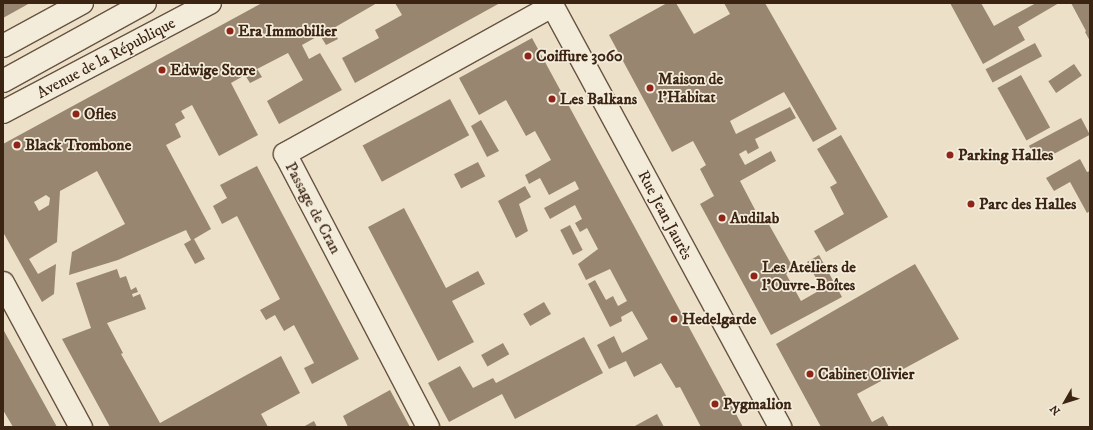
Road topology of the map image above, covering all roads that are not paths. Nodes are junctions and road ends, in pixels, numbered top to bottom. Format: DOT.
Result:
graph roads {
  1 [pos="82,3"];
  2 [pos="145,3"];
  3 [pos="210,3"];
  4 [pos="551,4"];
  5 [pos="3,46"];
  6 [pos="3,81"];
  7 [pos="3,112"];
  8 [pos="3,283"];
  9 [pos="81,427"];
  10 [pos="428,427"];
  11 [pos="780,427"];
  1 -- 5 [label="street"];
  2 -- 6 [label="street, Avenue de la République"];
  3 -- 7 [label="street, Avenue de la République"];
  4 -- 10 [label="street, Passage de Cran"];
  4 -- 11 [label="street, Rue Jean Jaurès"];
  8 -- 9 [label="street"];
}
